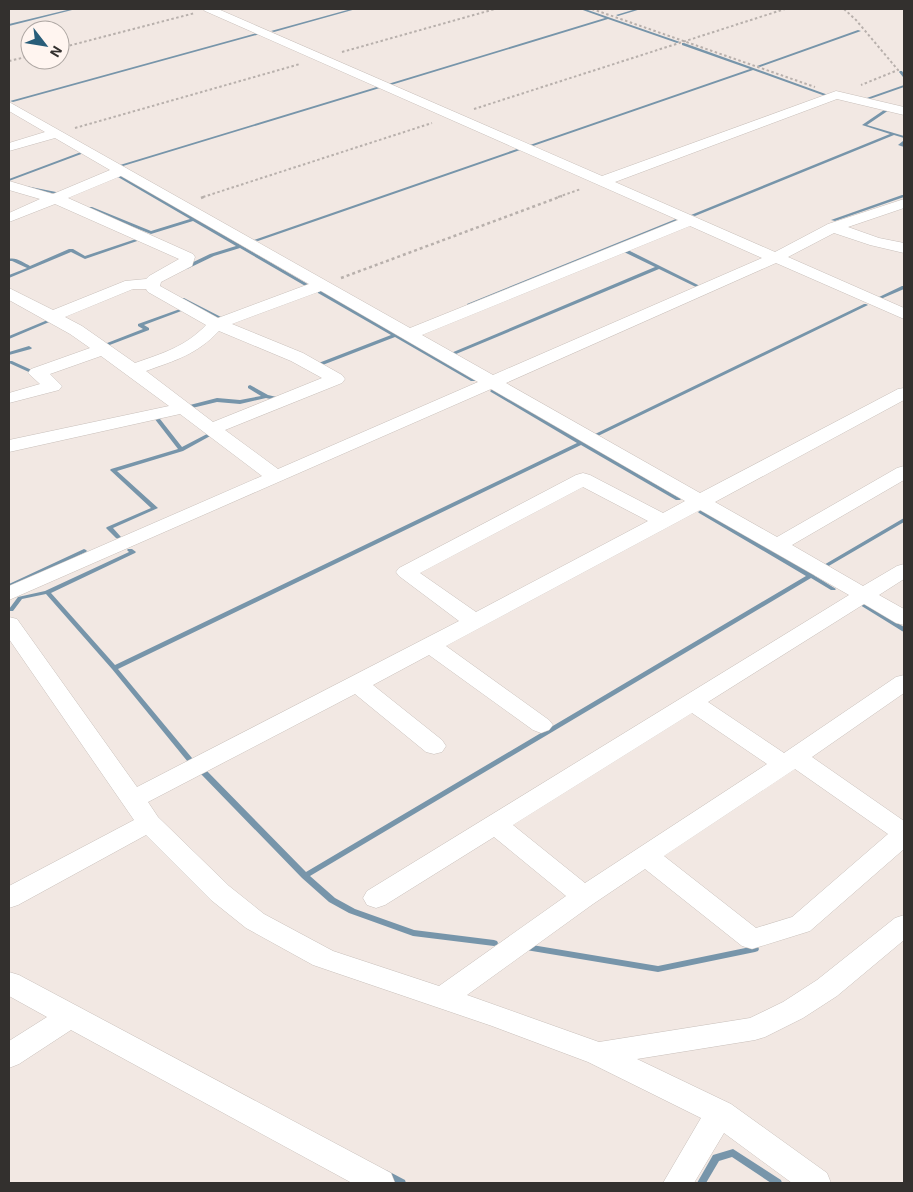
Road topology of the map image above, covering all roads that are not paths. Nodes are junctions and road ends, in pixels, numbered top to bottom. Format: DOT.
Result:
graph roads {
  1 [pos="210,9"];
  2 [pos="9,106"];
  3 [pos="904,111"];
  4 [pos="55,134"];
  5 [pos="9,147"];
  6 [pos="120,170"];
  7 [pos="603,181"];
  8 [pos="9,186"];
  9 [pos="52,198"];
  10 [pos="904,203"];
  11 [pos="9,218"];
  12 [pos="692,220"];
  13 [pos="834,227"];
  14 [pos="904,248"];
  15 [pos="777,257"];
  16 [pos="152,284"];
  17 [pos="320,286"];
  18 [pos="9,293"];
  19 [pos="904,314"];
  20 [pos="53,316"];
  21 [pos="218,324"];
  22 [pos="408,335"];
  23 [pos="103,349"];
  24 [pos="133,370"];
  25 [pos="491,383"];
  26 [pos="904,393"];
  27 [pos="9,398"];
  28 [pos="183,408"];
  29 [pos="211,429"];
  30 [pos="9,446"];
  31 [pos="904,472"];
  32 [pos="276,477"];
  33 [pos="700,501"];
  34 [pos="663,521"];
  35 [pos="777,545"];
  36 [pos="904,570"];
  37 [pos="9,594"];
  38 [pos="864,595"];
  39 [pos="904,618"];
  40 [pos="474,621"];
  41 [pos="9,624"];
  42 [pos="430,645"];
  43 [pos="904,682"];
  44 [pos="357,684"];
  45 [pos="692,702"];
  46 [pos="541,726"];
  47 [pos="434,746"];
  48 [pos="789,761"];
  49 [pos="132,800"];
  50 [pos="149,823"];
  51 [pos="495,824"];
  52 [pos="904,834"];
  53 [pos="647,857"];
  54 [pos="584,897"];
  55 [pos="9,898"];
  56 [pos="376,898"];
  57 [pos="904,925"];
  58 [pos="9,983"];
  59 [pos="441,999"];
  60 [pos="70,1016"];
  61 [pos="598,1054"];
  62 [pos="9,1056"];
  63 [pos="720,1113"];
  64 [pos="380,1183"];
  65 [pos="678,1183"];
  66 [pos="816,1183"];
  1 -- 7 [label="street"];
  2 -- 4 [label="street"];
  3 -- 7 [label="street"];
  4 -- 5 [label="street"];
  4 -- 6 [label="street"];
  6 -- 9 [label="street"];
  6 -- 17 [label="street"];
  7 -- 12 [label="street"];
  8 -- 9 [label="street"];
  9 -- 11 [label="street"];
  9 -- 16 [label="street"];
  10 -- 13 [label="street"];
  12 -- 15 [label="street"];
  12 -- 22 [label="street"];
  13 -- 14 [label="street"];
  13 -- 15 [label="street"];
  15 -- 19 [label="street"];
  15 -- 25 [label="street"];
  16 -- 20 [label="street"];
  16 -- 21 [label="street"];
  17 -- 21 [label="street"];
  17 -- 22 [label="street"];
  18 -- 20 [label="street"];
  20 -- 23 [label="street"];
  21 -- 24 [label="street"];
  21 -- 29 [label="street"];
  22 -- 25 [label="street"];
  23 -- 24 [label="street"];
  23 -- 27 [label="street"];
  24 -- 28 [label="street"];
  25 -- 32 [label="street"];
  25 -- 33 [label="street"];
  26 -- 33 [label="street"];
  28 -- 29 [label="street"];
  28 -- 30 [label="street"];
  29 -- 32 [label="street"];
  31 -- 35 [label="street"];
  32 -- 37 [label="street"];
  33 -- 34 [label="street"];
  33 -- 35 [label="street"];
  34 -- 40 [label="street"];
  34 -- 40 [label="street"];
  35 -- 38 [label="street"];
  36 -- 38 [label="street"];
  38 -- 39 [label="street"];
  38 -- 45 [label="street"];
  40 -- 42 [label="street"];
  41 -- 49 [label="street"];
  42 -- 44 [label="street"];
  42 -- 46 [label="street"];
  43 -- 48 [label="street"];
  44 -- 47 [label="street"];
  44 -- 49 [label="street"];
  45 -- 48 [label="street"];
  45 -- 51 [label="street"];
  48 -- 52 [label="street"];
  48 -- 53 [label="street"];
  49 -- 50 [label="street"];
  50 -- 55 [label="street"];
  50 -- 59 [label="street"];
  51 -- 54 [label="street"];
  51 -- 56 [label="street"];
  52 -- 53 [label="street"];
  53 -- 54 [label="street"];
  54 -- 59 [label="street"];
  57 -- 61 [label="street"];
  58 -- 60 [label="street"];
  59 -- 61 [label="street"];
  60 -- 62 [label="street"];
  60 -- 64 [label="street"];
  61 -- 63 [label="street"];
  63 -- 65 [label="street"];
  63 -- 66 [label="street"];
}
